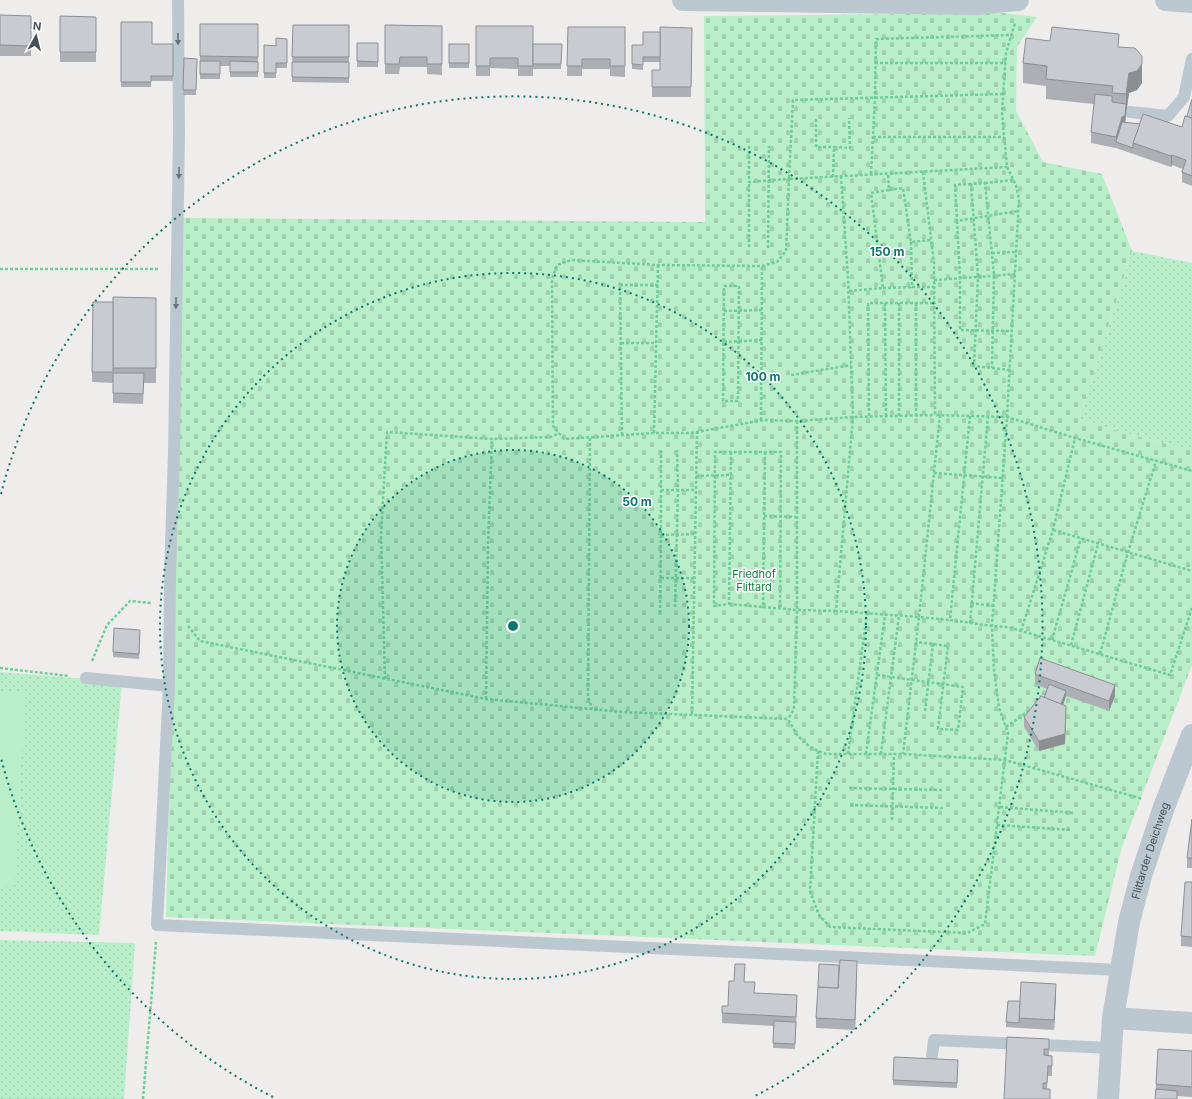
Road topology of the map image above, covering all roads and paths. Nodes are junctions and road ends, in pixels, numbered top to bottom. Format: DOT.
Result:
graph roads {
  1 [pos="178,0"];
  2 [pos="683,0"];
  3 [pos="1018,0"];
  4 [pos="1166,0"];
  5 [pos="1192,2"];
  6 [pos="1016,22"];
  7 [pos="1012,35"];
  8 [pos="1192,59"];
  9 [pos="875,63"];
  10 [pos="1005,63"];
  11 [pos="1003,94"];
  12 [pos="875,98"];
  13 [pos="1130,112"];
  14 [pos="849,118"];
  15 [pos="816,119"];
  16 [pos="873,137"];
  17 [pos="1004,137"];
  18 [pos="749,146"];
  19 [pos="769,146"];
  20 [pos="834,147"];
  21 [pos="1007,166"];
  22 [pos="923,172"];
  23 [pos="871,174"];
  24 [pos="888,174"];
  25 [pos="841,176"];
  26 [pos="833,177"];
  27 [pos="789,179"];
  28 [pos="1013,180"];
  29 [pos="768,181"];
  30 [pos="749,182"];
  31 [pos="985,182"];
  32 [pos="971,184"];
  33 [pos="889,190"];
  34 [pos="1018,211"];
  35 [pos="989,216"];
  36 [pos="974,218"];
  37 [pos="957,221"];
  38 [pos="931,240"];
  39 [pos="911,242"];
  40 [pos="749,247"];
  41 [pos="768,248"];
  42 [pos="1016,252"];
  43 [pos="992,253"];
  44 [pos="658,265"];
  45 [pos="762,266"];
  46 [pos="0,269"];
  47 [pos="177,272"];
  48 [pos="1015,274"];
  49 [pos="994,275"];
  50 [pos="978,277"];
  51 [pos="960,278"];
  52 [pos="934,280"];
  53 [pos="658,285"];
  54 [pos="912,287"];
  55 [pos="934,287"];
  56 [pos="883,288"];
  57 [pos="848,292"];
  58 [pos="884,303"];
  59 [pos="899,303"];
  60 [pos="916,303"];
  61 [pos="934,303"];
  62 [pos="762,310"];
  63 [pos="724,311"];
  64 [pos="739,312"];
  65 [pos="976,330"];
  66 [pos="993,331"];
  67 [pos="1012,331"];
  68 [pos="762,340"];
  69 [pos="739,341"];
  70 [pos="724,342"];
  71 [pos="621,343"];
  72 [pos="656,343"];
  73 [pos="851,365"];
  74 [pos="992,368"];
  75 [pos="1010,370"];
  76 [pos="791,375"];
  77 [pos="935,415"];
  78 [pos="940,415"];
  79 [pos="869,416"];
  80 [pos="886,416"];
  81 [pos="899,416"];
  82 [pos="916,416"];
  83 [pos="970,416"];
  84 [pos="988,416"];
  85 [pos="853,417"];
  86 [pos="1007,417"];
  87 [pos="761,420"];
  88 [pos="797,421"];
  89 [pos="696,432"];
  90 [pos="559,433"];
  91 [pos="654,433"];
  92 [pos="622,435"];
  93 [pos="590,438"];
  94 [pos="1075,438"];
  95 [pos="492,439"];
  96 [pos="661,450"];
  97 [pos="677,450"];
  98 [pos="731,452"];
  99 [pos="765,452"];
  100 [pos="1156,460"];
  101 [pos="1192,471"];
  102 [pos="934,473"];
  103 [pos="730,475"];
  104 [pos="964,475"];
  105 [pos="696,476"];
  106 [pos="715,476"];
  107 [pos="982,477"];
  108 [pos="1003,478"];
  109 [pos="661,490"];
  110 [pos="678,490"];
  111 [pos="696,490"];
  112 [pos="764,516"];
  113 [pos="780,517"];
  114 [pos="797,517"];
  115 [pos="1053,530"];
  116 [pos="695,534"];
  117 [pos="661,535"];
  118 [pos="677,535"];
  119 [pos="1081,538"];
  120 [pos="1098,544"];
  121 [pos="1128,552"];
  122 [pos="1192,571"];
  123 [pos="660,578"];
  124 [pos="676,578"];
  125 [pos="694,578"];
  126 [pos="170,604"];
  127 [pos="729,604"];
  128 [pos="971,604"];
  129 [pos="994,606"];
  130 [pos="763,607"];
  131 [pos="675,608"];
  132 [pos="780,608"];
  133 [pos="1192,608"];
  134 [pos="797,610"];
  135 [pos="836,611"];
  136 [pos="660,613"];
  137 [pos="867,614"];
  138 [pos="885,615"];
  139 [pos="899,616"];
  140 [pos="919,617"];
  141 [pos="950,620"];
  142 [pos="970,623"];
  143 [pos="992,626"];
  144 [pos="1022,631"];
  145 [pos="1052,640"];
  146 [pos="916,642"];
  147 [pos="933,644"];
  148 [pos="1071,646"];
  149 [pos="1100,654"];
  150 [pos="0,668"];
  151 [pos="877,675"];
  152 [pos="891,677"];
  153 [pos="86,678"];
  154 [pos="385,679"];
  155 [pos="911,680"];
  156 [pos="929,682"];
  157 [pos="944,684"];
  158 [pos="169,686"];
  159 [pos="1044,693"];
  160 [pos="486,699"];
  161 [pos="1036,703"];
  162 [pos="592,708"];
  163 [pos="1032,708"];
  164 [pos="925,711"];
  165 [pos="692,714"];
  166 [pos="788,719"];
  167 [pos="1006,727"];
  168 [pos="1192,735"];
  169 [pos="818,751"];
  170 [pos="848,754"];
  171 [pos="866,754"];
  172 [pos="881,754"];
  173 [pos="894,754"];
  174 [pos="903,754"];
  175 [pos="1005,760"];
  176 [pos="849,788"];
  177 [pos="893,788"];
  178 [pos="942,790"];
  179 [pos="850,805"];
  180 [pos="893,806"];
  181 [pos="1164,807"];
  182 [pos="943,808"];
  183 [pos="1000,808"];
  184 [pos="1075,813"];
  185 [pos="892,820"];
  186 [pos="997,825"];
  187 [pos="1072,830"];
  188 [pos="157,925"];
  189 [pos="1120,970"];
  190 [pos="1113,1018"];
  191 [pos="1192,1023"];
  192 [pos="1111,1048"];
  193 [pos="932,1056"];
  194 [pos="143,1099"];
  195 [pos="1108,1099"];
  1 -- 47 [label="lane, one-way"];
  2 -- 3 [label="street"];
  4 -- 5 [label="street"];
  6 -- 7 [label="path"];
  7 -- 9 [label="path"];
  7 -- 10 [label="path"];
  8 -- 13 [label="lane"];
  9 -- 10 [label="path"];
  9 -- 12 [label="path"];
  10 -- 11 [label="path"];
  11 -- 12 [label="path"];
  11 -- 17 [label="path"];
  12 -- 16 [label="path"];
  12 -- 27 [label="path"];
  14 -- 20 [label="path"];
  15 -- 20 [label="path"];
  16 -- 17 [label="path"];
  16 -- 23 [label="path"];
  17 -- 21 [label="path"];
  18 -- 30 [label="path"];
  19 -- 29 [label="path"];
  20 -- 26 [label="path"];
  21 -- 22 [label="path"];
  21 -- 28 [label="path"];
  22 -- 24 [label="path"];
  22 -- 38 [label="path"];
  23 -- 24 [label="path"];
  23 -- 25 [label="path"];
  24 -- 33 [label="path"];
  25 -- 26 [label="path"];
  25 -- 57 [label="path"];
  26 -- 27 [label="path"];
  27 -- 29 [label="path"];
  27 -- 45 [label="path"];
  28 -- 31 [label="path"];
  28 -- 34 [label="path"];
  29 -- 30 [label="path"];
  29 -- 41 [label="path"];
  30 -- 40 [label="path"];
  31 -- 32 [label="path"];
  31 -- 35 [label="path"];
  32 -- 36 [label="path"];
  32 -- 37 [label="path"];
  33 -- 39 [label="path"];
  33 -- 56 [label="path"];
  34 -- 35 [label="path"];
  34 -- 42 [label="path"];
  35 -- 36 [label="path"];
  35 -- 43 [label="path"];
  36 -- 37 [label="path"];
  36 -- 50 [label="path"];
  37 -- 51 [label="path"];
  38 -- 39 [label="path"];
  38 -- 52 [label="path"];
  39 -- 54 [label="path"];
  42 -- 43 [label="path"];
  42 -- 48 [label="path"];
  43 -- 49 [label="path"];
  44 -- 45 [label="path"];
  44 -- 53 [label="path"];
  44 -- 90 [label="path"];
  45 -- 62 [label="path"];
  46 -- 47 [label="path"];
  47 -- 126 [label="lane, one-way"];
  48 -- 49 [label="path"];
  48 -- 67 [label="path"];
  49 -- 50 [label="path"];
  49 -- 66 [label="path"];
  50 -- 51 [label="path"];
  50 -- 65 [label="path"];
  51 -- 52 [label="path"];
  51 -- 65 [label="path"];
  52 -- 55 [label="path"];
  53 -- 71 [label="path"];
  53 -- 72 [label="path"];
  54 -- 55 [label="path"];
  54 -- 56 [label="path"];
  55 -- 61 [label="path"];
  56 -- 57 [label="path"];
  57 -- 73 [label="path"];
  58 -- 59 [label="path"];
  58 -- 79 [label="path"];
  58 -- 80 [label="path"];
  59 -- 60 [label="path"];
  59 -- 81 [label="path"];
  60 -- 61 [label="path"];
  60 -- 82 [label="path"];
  61 -- 77 [label="path"];
  62 -- 64 [label="path"];
  62 -- 68 [label="path"];
  63 -- 64 [label="path"];
  63 -- 64 [label="path"];
  63 -- 70 [label="path"];
  64 -- 69 [label="path"];
  65 -- 66 [label="path"];
  65 -- 74 [label="path"];
  66 -- 67 [label="path"];
  66 -- 74 [label="path"];
  67 -- 75 [label="path"];
  68 -- 69 [label="path"];
  68 -- 87 [label="path"];
  69 -- 70 [label="path"];
  69 -- 70 [label="path"];
  71 -- 72 [label="path"];
  71 -- 92 [label="path"];
  72 -- 91 [label="path"];
  73 -- 76 [label="path"];
  73 -- 85 [label="path"];
  74 -- 75 [label="path"];
  75 -- 86 [label="path"];
  77 -- 78 [label="path"];
  77 -- 82 [label="path"];
  78 -- 83 [label="path"];
  78 -- 102 [label="path"];
  79 -- 80 [label="path"];
  79 -- 85 [label="path"];
  80 -- 81 [label="path"];
  81 -- 82 [label="path"];
  83 -- 84 [label="path"];
  83 -- 104 [label="path"];
  84 -- 86 [label="path"];
  84 -- 107 [label="path"];
  85 -- 88 [label="path"];
  85 -- 135 [label="path"];
  86 -- 94 [label="path"];
  86 -- 108 [label="path"];
  87 -- 88 [label="path"];
  87 -- 89 [label="path"];
  88 -- 114 [label="path"];
  89 -- 91 [label="path"];
  89 -- 105 [label="path"];
  90 -- 93 [label="path"];
  90 -- 95 [label="path"];
  91 -- 92 [label="path"];
  92 -- 93 [label="path"];
  93 -- 162 [label="path"];
  94 -- 100 [label="path"];
  94 -- 115 [label="path"];
  95 -- 154 [label="path"];
  95 -- 160 [label="path"];
  96 -- 109 [label="path"];
  97 -- 110 [label="path"];
  98 -- 99 [label="path"];
  98 -- 103 [label="path"];
  98 -- 106 [label="path"];
  99 -- 112 [label="path"];
  99 -- 113 [label="path"];
  100 -- 101 [label="path"];
  100 -- 121 [label="path"];
  102 -- 104 [label="path"];
  102 -- 140 [label="path"];
  103 -- 106 [label="path"];
  103 -- 127 [label="path"];
  104 -- 107 [label="path"];
  104 -- 141 [label="path"];
  105 -- 106 [label="path"];
  105 -- 111 [label="path"];
  106 -- 127 [label="path"];
  107 -- 108 [label="path"];
  107 -- 128 [label="path"];
  108 -- 129 [label="path"];
  109 -- 110 [label="path"];
  109 -- 117 [label="path"];
  110 -- 111 [label="path"];
  110 -- 118 [label="path"];
  111 -- 116 [label="path"];
  112 -- 113 [label="path"];
  112 -- 130 [label="path"];
  113 -- 114 [label="path"];
  113 -- 132 [label="path"];
  114 -- 134 [label="path"];
  115 -- 119 [label="path"];
  115 -- 144 [label="path"];
  116 -- 118 [label="path"];
  116 -- 125 [label="path"];
  117 -- 118 [label="path"];
  117 -- 123 [label="path"];
  118 -- 124 [label="path"];
  119 -- 120 [label="path"];
  119 -- 145 [label="path"];
  120 -- 121 [label="path"];
  120 -- 148 [label="path"];
  121 -- 122 [label="path"];
  121 -- 149 [label="path"];
  123 -- 124 [label="path"];
  123 -- 136 [label="path"];
  124 -- 125 [label="path"];
  124 -- 131 [label="path"];
  125 -- 165 [label="path"];
  126 -- 153 [label="path"];
  126 -- 154 [label="path"];
  126 -- 158 [label="lane"];
  127 -- 130 [label="path"];
  128 -- 129 [label="path"];
  128 -- 142 [label="path"];
  129 -- 143 [label="path"];
  130 -- 132 [label="path"];
  132 -- 134 [label="path"];
  133 -- 149 [label="path"];
  134 -- 135 [label="path"];
  134 -- 166 [label="path"];
  135 -- 137 [label="path"];
  137 -- 138 [label="path"];
  137 -- 170 [label="path"];
  138 -- 139 [label="path"];
  138 -- 151 [label="path"];
  139 -- 140 [label="path"];
  139 -- 152 [label="path"];
  140 -- 141 [label="path"];
  140 -- 146 [label="path"];
  141 -- 142 [label="path"];
  142 -- 143 [label="path"];
  143 -- 144 [label="path"];
  143 -- 167 [label="path"];
  144 -- 145 [label="path"];
  145 -- 148 [label="path"];
  146 -- 147 [label="path"];
  146 -- 155 [label="path"];
  147 -- 156 [label="path"];
  147 -- 157 [label="path"];
  148 -- 149 [label="path"];
  150 -- 153 [label="path"];
  151 -- 152 [label="path"];
  151 -- 171 [label="path"];
  152 -- 155 [label="path"];
  152 -- 172 [label="path"];
  153 -- 158 [label="lane"];
  154 -- 160 [label="path"];
  155 -- 156 [label="path"];
  155 -- 174 [label="path"];
  156 -- 157 [label="path"];
  156 -- 164 [label="path"];
  157 -- 157 [label="path"];
  158 -- 188 [label="lane"];
  159 -- 161 [label="path"];
  160 -- 162 [label="path"];
  162 -- 165 [label="path"];
  163 -- 167 [label="path"];
  165 -- 166 [label="path"];
  166 -- 169 [label="path"];
  167 -- 175 [label="path"];
  168 -- 181 [label="street, Flittarder Deichweg"];
  169 -- 170 [label="path"];
  169 -- 186 [label="path"];
  170 -- 171 [label="path"];
  171 -- 172 [label="path"];
  172 -- 173 [label="path"];
  173 -- 174 [label="path"];
  173 -- 177 [label="path"];
  174 -- 175 [label="path"];
  175 -- 181 [label="path"];
  175 -- 183 [label="path"];
  176 -- 177 [label="path"];
  177 -- 178 [label="path"];
  177 -- 180 [label="path"];
  179 -- 180 [label="path"];
  180 -- 182 [label="path"];
  180 -- 185 [label="path"];
  181 -- 189 [label="street, Flittarder Deichweg"];
  183 -- 184 [label="path"];
  183 -- 186 [label="path"];
  186 -- 187 [label="path"];
  188 -- 189 [label="lane"];
  188 -- 194 [label="path"];
  189 -- 190 [label="street, Flittarder Deichweg"];
  190 -- 191 [label="street"];
  190 -- 192 [label="street, Flittarder Deichweg"];
  192 -- 193 [label="lane"];
  192 -- 195 [label="street, Flittarder Deichweg"];
}
